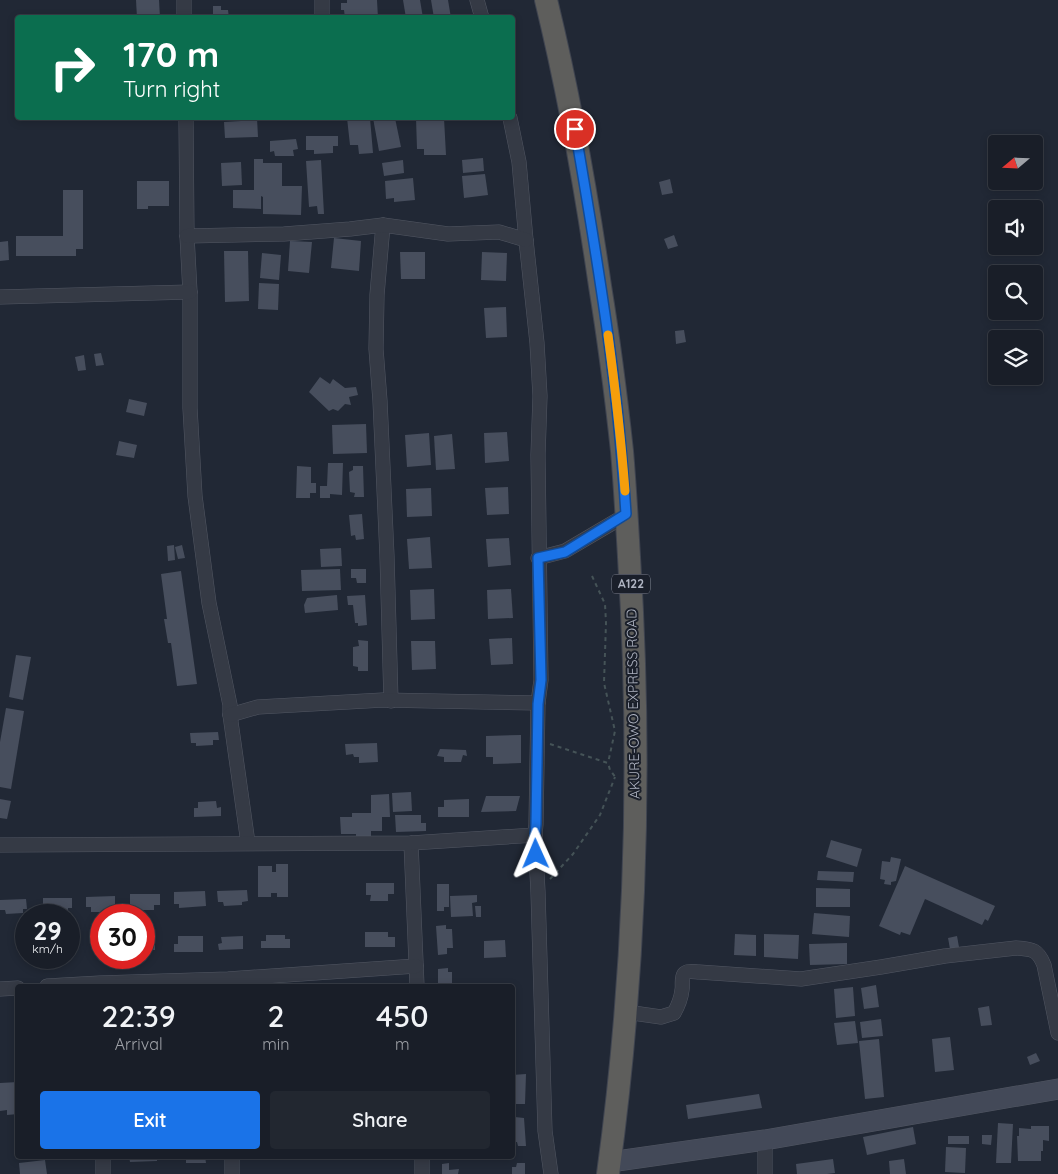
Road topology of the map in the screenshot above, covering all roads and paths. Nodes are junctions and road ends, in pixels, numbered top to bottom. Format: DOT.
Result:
graph roads {
  1 [pos="184,0"];
  2 [pos="322,0"];
  3 [pos="477,0"];
  4 [pos="546,0"];
  5 [pos="184,15"];
  6 [pos="322,15"];
  7 [pos="481,15"];
  8 [pos="186,120"];
  9 [pos="510,120"];
  10 [pos="383,225"];
  11 [pos="187,236"];
  12 [pos="526,240"];
  13 [pos="190,292"];
  14 [pos="0,297"];
  15 [pos="626,514"];
  16 [pos="538,558"];
  17 [pos="592,576"];
  18 [pos="391,700"];
  19 [pos="538,704"];
  20 [pos="230,715"];
  21 [pos="538,740"];
  22 [pos="608,763"];
  23 [pos="615,777"];
  24 [pos="636,788"];
  25 [pos="535,835"];
  26 [pos="248,843"];
  27 [pos="412,843"];
  28 [pos="0,845"];
  29 [pos="538,892"];
  30 [pos="416,966"];
  31 [pos="228,983"];
  32 [pos="164,984"];
  33 [pos="417,984"];
  34 [pos="15,988"];
  35 [pos="0,989"];
  36 [pos="626,1012"];
  37 [pos="1058,1033"];
  38 [pos="1058,1089"];
  39 [pos="765,1140"];
  40 [pos="103,1159"];
  41 [pos="232,1159"];
  42 [pos="422,1159"];
  43 [pos="609,1168"];
  44 [pos="103,1174"];
  45 [pos="232,1174"];
  46 [pos="422,1174"];
  47 [pos="551,1174"];
  48 [pos="765,1174"];
  1 -- 5 [label="street"];
  2 -- 6 [label="street"];
  3 -- 7 [label="street"];
  4 -- 15 [label="highway, AKURE-OWO EXPRESS ROAD / A122"];
  8 -- 11 [label="street"];
  9 -- 12 [label="street"];
  10 -- 11 [label="street"];
  10 -- 12 [label="street"];
  10 -- 18 [label="street"];
  11 -- 13 [label="street"];
  12 -- 16 [label="street"];
  13 -- 14 [label="street"];
  13 -- 20 [label="street"];
  15 -- 16 [label="street"];
  15 -- 24 [label="highway, AKURE-OWO EXPRESS ROAD / A122"];
  16 -- 19 [label="street"];
  17 -- 22 [label="path"];
  18 -- 19 [label="street"];
  18 -- 20 [label="street"];
  19 -- 21 [label="street"];
  20 -- 26 [label="street"];
  21 -- 22 [label="path"];
  21 -- 25 [label="street"];
  22 -- 23 [label="path"];
  23 -- 24 [label="path"];
  23 -- 29 [label="path"];
  24 -- 36 [label="highway, AKURE-OWO EXPRESS ROAD / A122"];
  25 -- 27 [label="street"];
  25 -- 29 [label="street"];
  26 -- 27 [label="street"];
  26 -- 28 [label="street"];
  27 -- 30 [label="street"];
  29 -- 47 [label="street"];
  30 -- 31 [label="street"];
  30 -- 33 [label="street"];
  31 -- 32 [label="street"];
  34 -- 35 [label="street"];
  36 -- 37 [label="street"];
  36 -- 43 [label="highway, AKURE-OWO EXPRESS ROAD / A122"];
  38 -- 39 [label="main road"];
  39 -- 43 [label="main road"];
  39 -- 48 [label="street"];
  40 -- 44 [label="street"];
  41 -- 45 [label="street"];
  42 -- 46 [label="street"];
}
